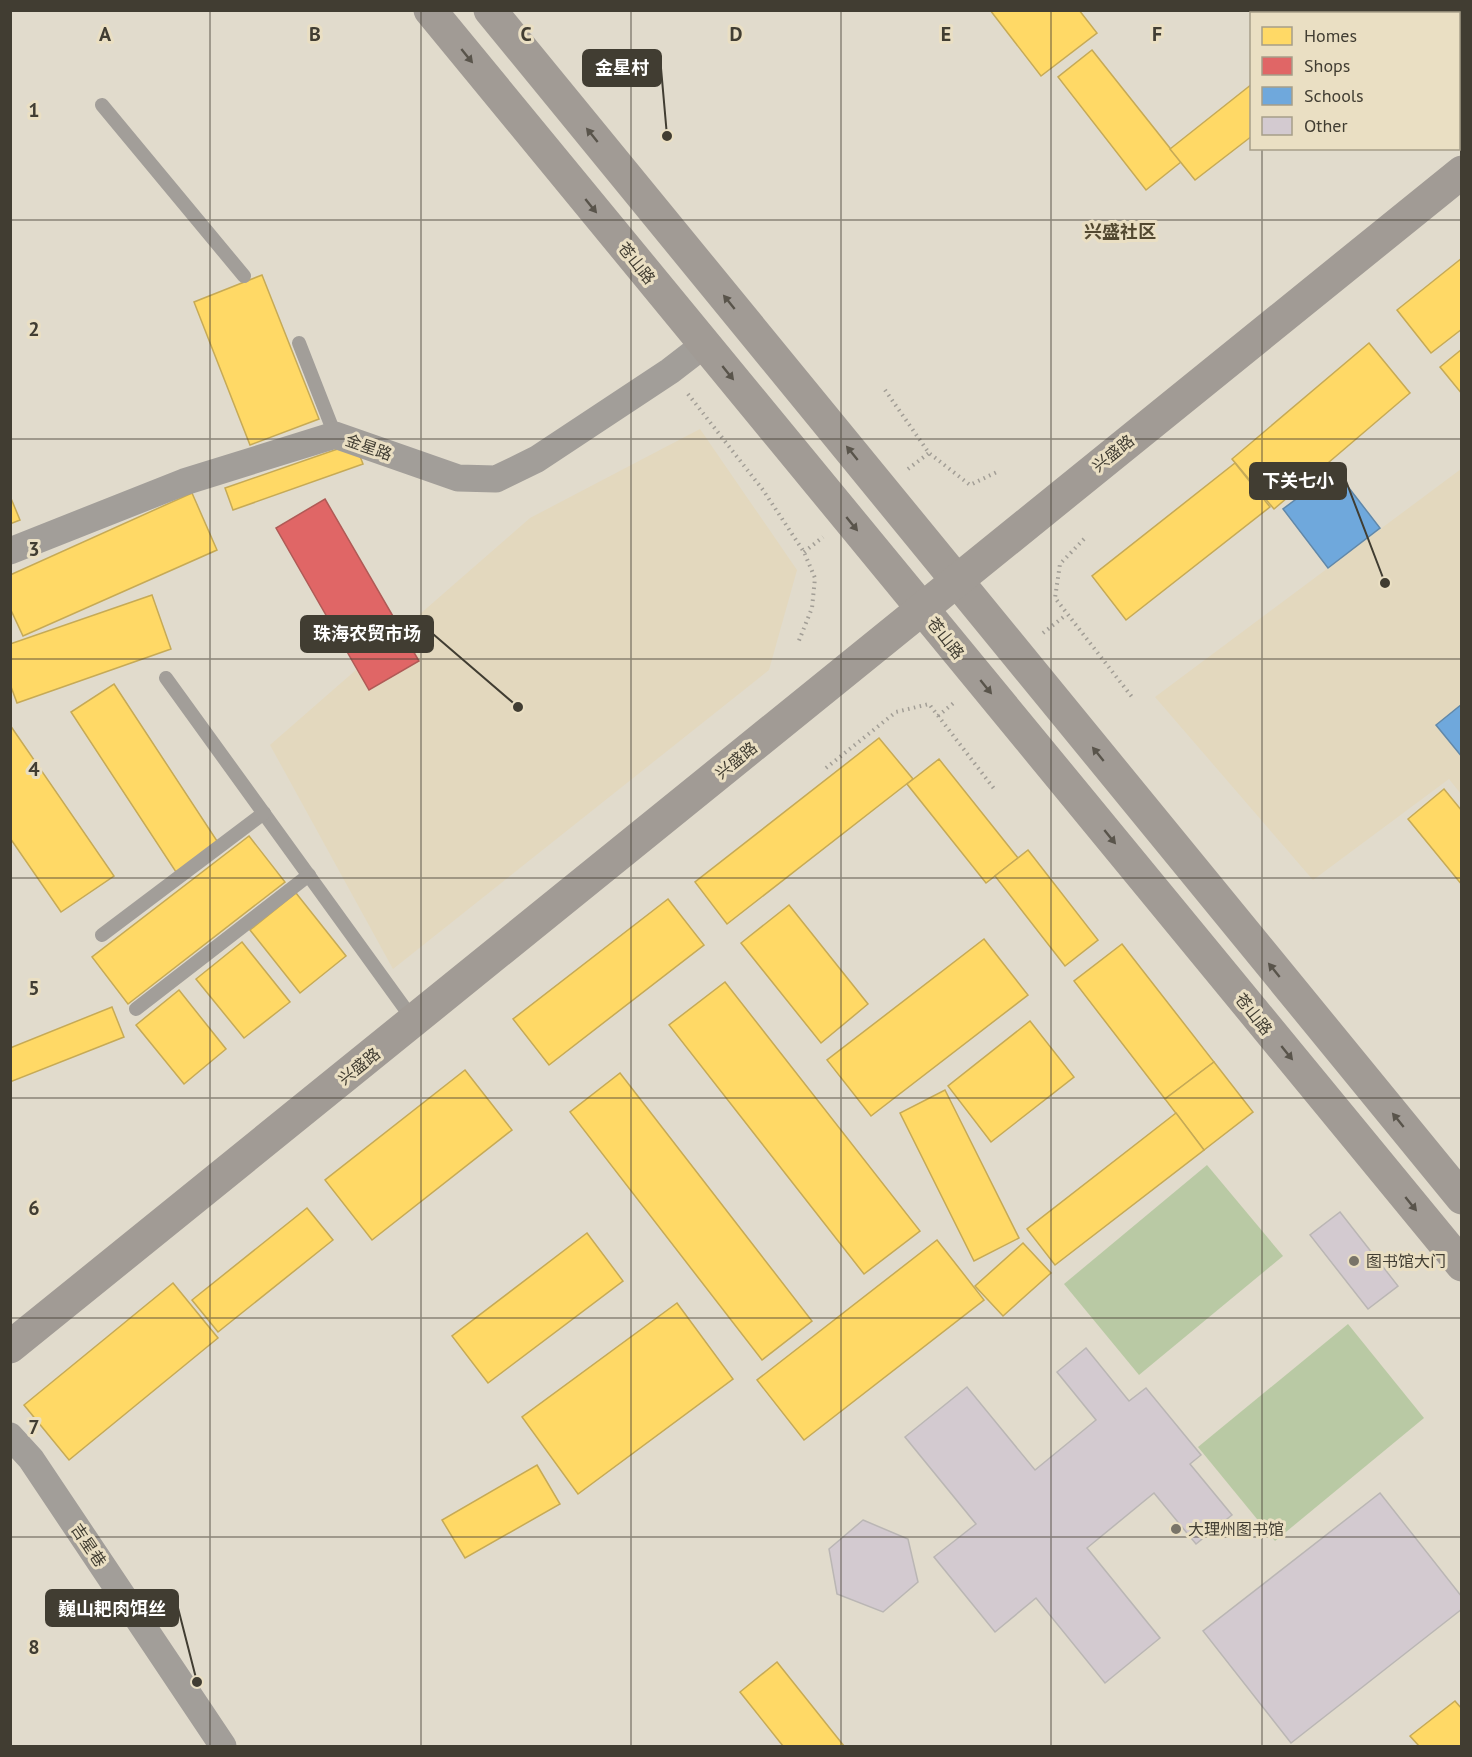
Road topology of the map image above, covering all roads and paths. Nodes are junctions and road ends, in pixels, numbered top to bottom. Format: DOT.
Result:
graph roads {
  1 [pos="430,10"];
  2 [pos="490,10"];
  3 [pos="102,105"];
  4 [pos="1461,172"];
  5 [pos="244,276"];
  6 [pos="299,343"];
  7 [pos="705,344"];
  8 [pos="670,371"];
  9 [pos="885,390"];
  10 [pos="335,435"];
  11 [pos="999,471"];
  12 [pos="1084,539"];
  13 [pos="10,551"];
  14 [pos="956,580"];
  15 [pos="922,609"];
  16 [pos="798,643"];
  17 [pos="166,678"];
  18 [pos="1132,697"];
  19 [pos="826,768"];
  20 [pos="995,790"];
  21 [pos="264,813"];
  22 [pos="309,875"];
  23 [pos="102,935"];
  24 [pos="136,1010"];
  25 [pos="414,1021"];
  26 [pos="1461,1198"];
  27 [pos="1461,1265"];
  28 [pos="10,1347"];
  29 [pos="10,1436"];
  30 [pos="223,1746"];
  1 -- 7 [label="main road, 苍山路, one-way"];
  14 -- 2 [label="main road, one-way"];
  3 -- 5 [label="lane"];
  4 -- 14 [label="main road, 兴盛路"];
  6 -- 10 [label="lane"];
  7 -- 8 [label="street, 金星路"];
  7 -- 15 [label="main road, 苍山路, one-way"];
  8 -- 10 [label="street, 金星路"];
  8 -- 16 [label="path"];
  9 -- 11 [label="path"];
  10 -- 13 [label="street, 金星路"];
  12 -- 18 [label="path"];
  14 -- 15 [label="main road, 兴盛路"];
  26 -- 14 [label="main road, one-way"];
  15 -- 25 [label="main road, 兴盛路"];
  15 -- 27 [label="main road, 苍山路, one-way"];
  17 -- 21 [label="lane"];
  19 -- 20 [label="path"];
  21 -- 22 [label="lane"];
  21 -- 23 [label="lane"];
  22 -- 24 [label="lane"];
  22 -- 25 [label="lane"];
  25 -- 28 [label="main road, 兴盛路"];
  29 -- 30 [label="street, 吉星巷"];
}
